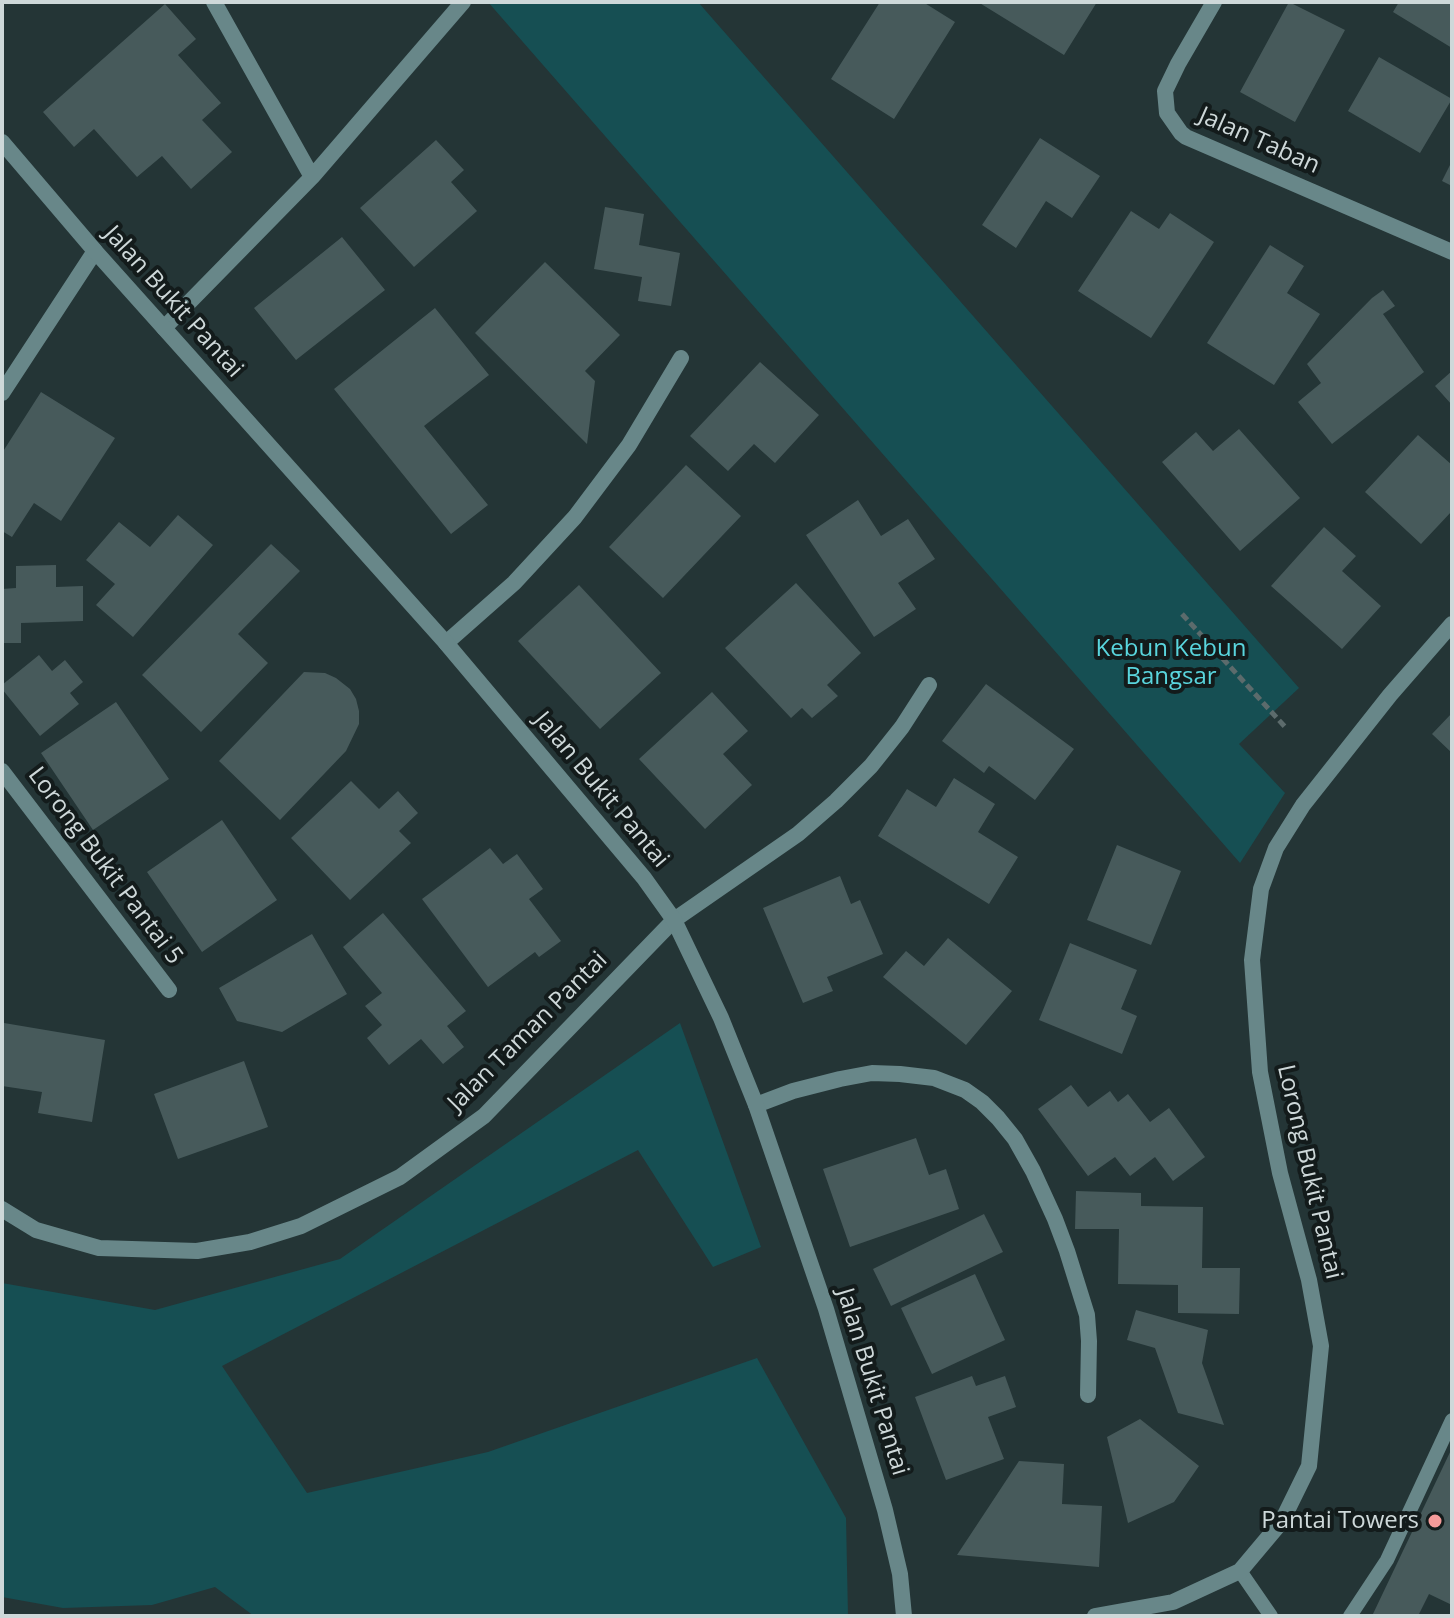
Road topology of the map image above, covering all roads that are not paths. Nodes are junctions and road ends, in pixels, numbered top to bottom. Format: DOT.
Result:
graph roads {
  1 [pos="214,2"];
  2 [pos="463,2"];
  3 [pos="1214,2"];
  4 [pos="2,142"];
  5 [pos="312,177"];
  6 [pos="95,251"];
  7 [pos="1452,252"];
  8 [pos="164,328"];
  9 [pos="681,358"];
  10 [pos="2,393"];
  11 [pos="1452,624"];
  12 [pos="446,643"];
  13 [pos="929,685"];
  14 [pos="2,771"];
  15 [pos="674,920"];
  16 [pos="169,990"];
  17 [pos="756,1105"];
  18 [pos="2,1209"];
  19 [pos="1088,1395"];
  20 [pos="1452,1420"];
  21 [pos="1240,1571"];
  22 [pos="904,1616"];
  23 [pos="1095,1616"];
  24 [pos="1271,1616"];
  25 [pos="1350,1616"];
  1 -- 5 [label="street"];
  2 -- 5 [label="street"];
  3 -- 7 [label="street, Jalan Taban"];
  4 -- 6 [label="street, Jalan Bukit Pantai"];
  5 -- 8 [label="street"];
  6 -- 8 [label="street, Jalan Bukit Pantai"];
  6 -- 10 [label="street"];
  8 -- 12 [label="street, Jalan Bukit Pantai"];
  9 -- 12 [label="street"];
  11 -- 21 [label="street, Lorong Bukit Pantai"];
  12 -- 15 [label="street, Jalan Bukit Pantai"];
  13 -- 15 [label="street, Jalan Taman Pantai"];
  14 -- 16 [label="street, Lorong Bukit Pantai 5"];
  15 -- 17 [label="street, Jalan Bukit Pantai"];
  15 -- 18 [label="street, Jalan Taman Pantai"];
  17 -- 19 [label="street"];
  17 -- 22 [label="street, Jalan Bukit Pantai"];
  20 -- 25 [label="lane"];
  21 -- 23 [label="street, Lorong Bukit Pantai"];
  21 -- 24 [label="lane"];
}
